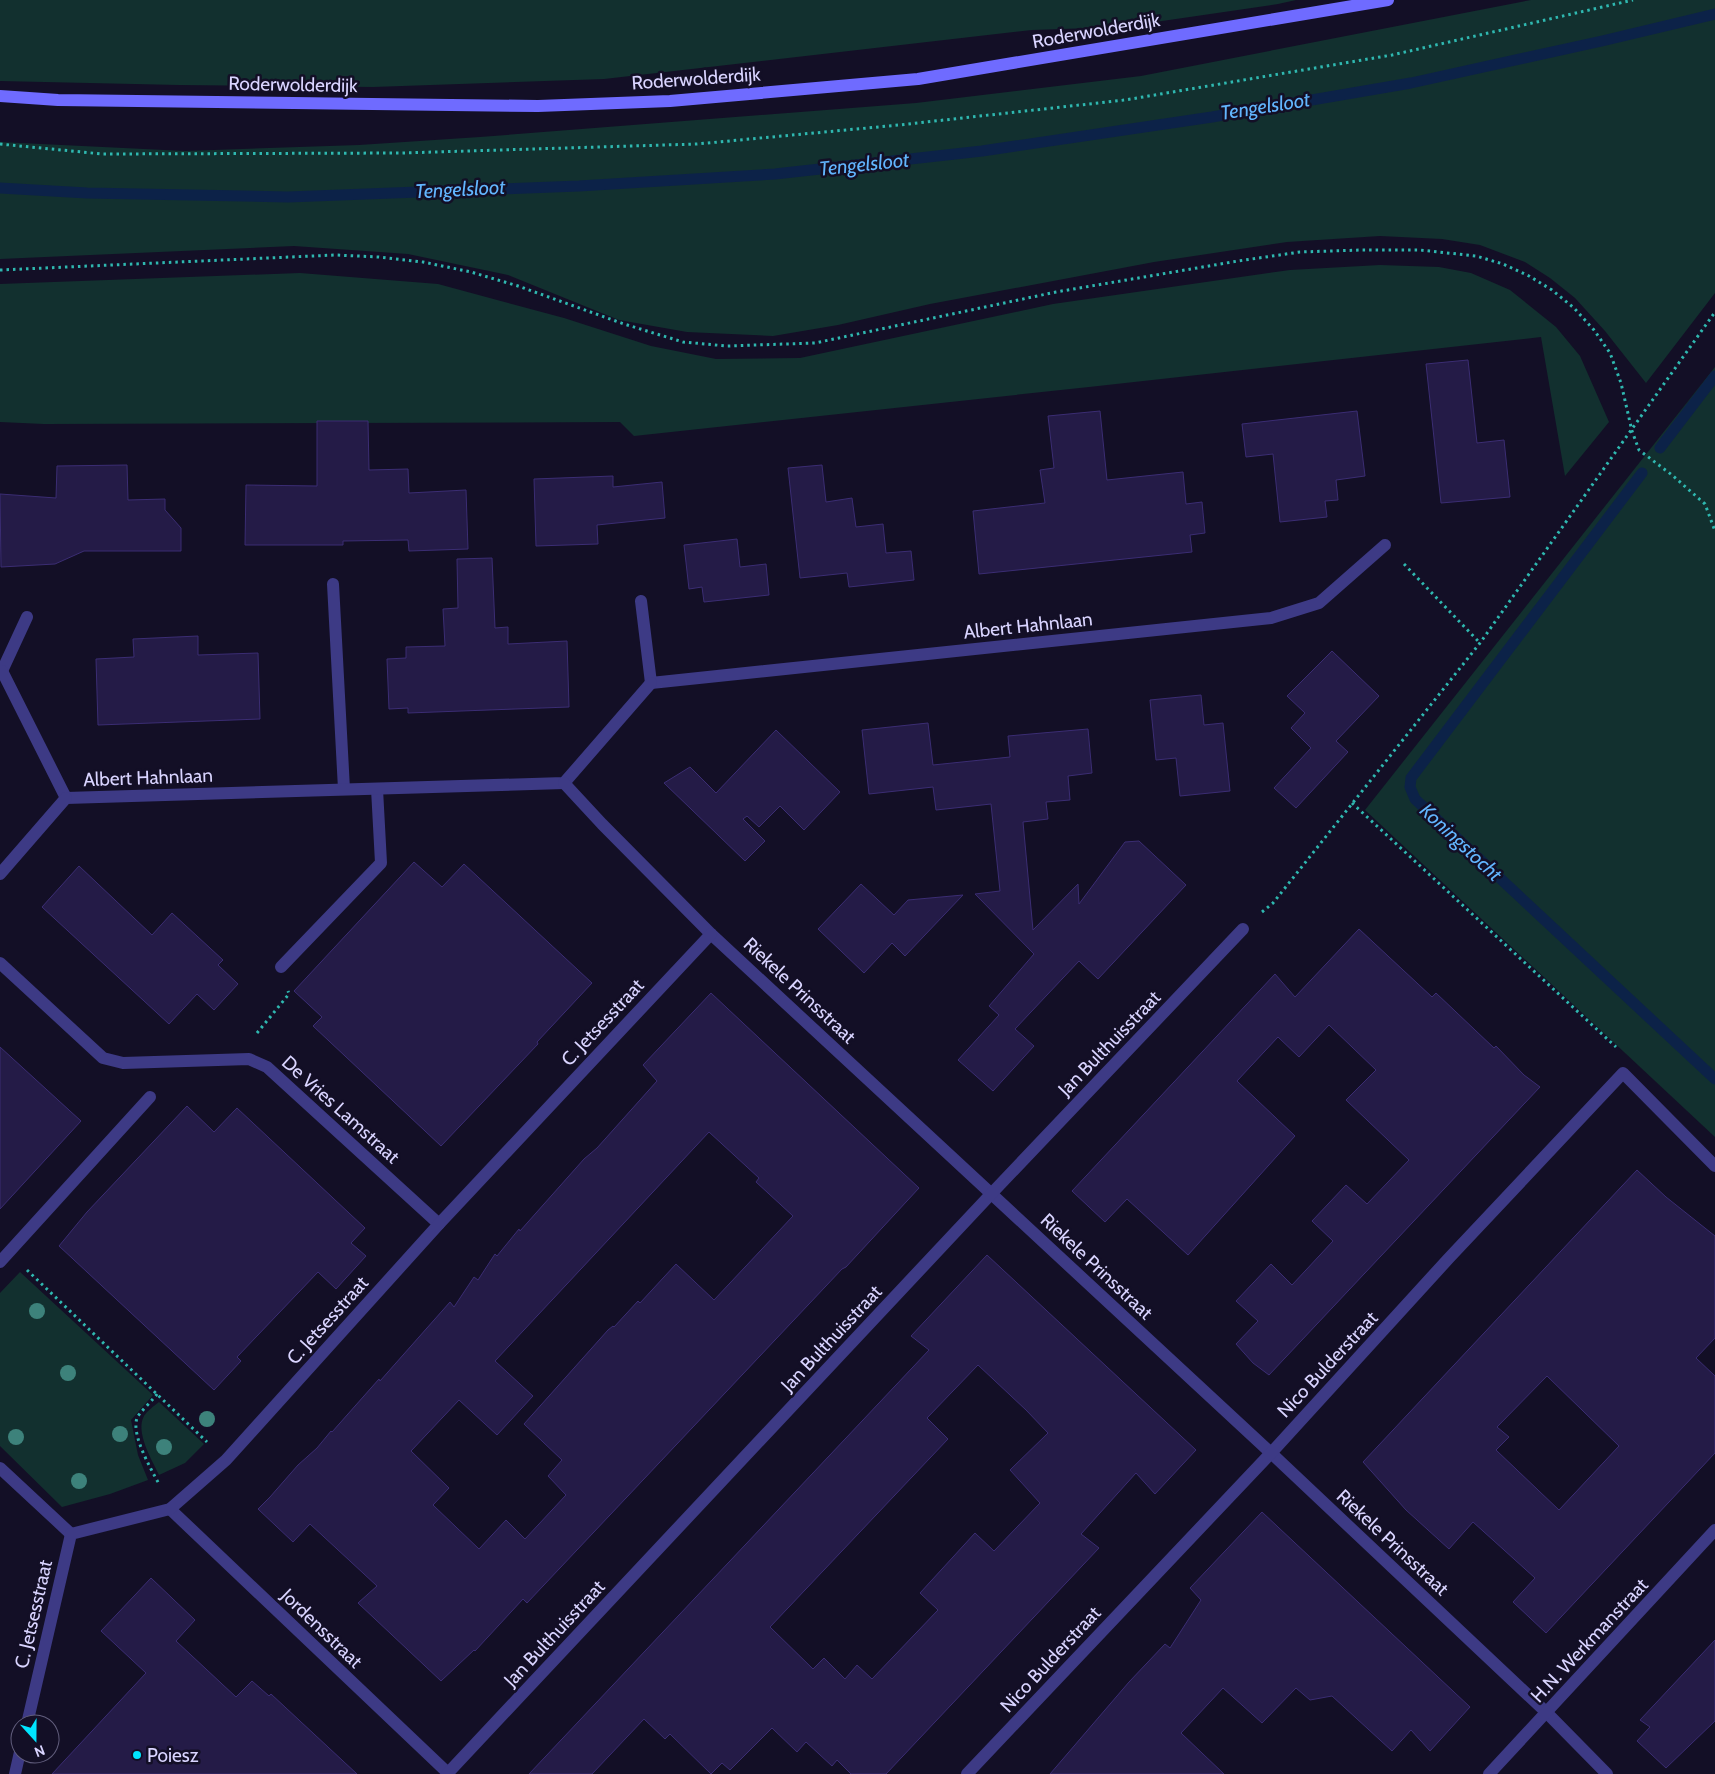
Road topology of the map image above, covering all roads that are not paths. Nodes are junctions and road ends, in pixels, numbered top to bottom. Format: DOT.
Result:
graph roads {
  1 [pos="1388,0"];
  2 [pos="0,96"];
  3 [pos="1385,545"];
  4 [pos="333,584"];
  5 [pos="641,601"];
  6 [pos="28,617"];
  7 [pos="1,671"];
  8 [pos="651,683"];
  9 [pos="564,783"];
  10 [pos="344,789"];
  11 [pos="377,789"];
  12 [pos="66,798"];
  13 [pos="0,874"];
  14 [pos="1244,929"];
  15 [pos="711,934"];
  16 [pos="0,963"];
  17 [pos="281,966"];
  18 [pos="150,1097"];
  19 [pos="1715,1166"];
  20 [pos="992,1193"];
  21 [pos="440,1224"];
  22 [pos="4,1257"];
  23 [pos="1271,1453"];
  24 [pos="0,1468"];
  25 [pos="170,1509"];
  26 [pos="1715,1530"];
  27 [pos="71,1534"];
  28 [pos="1547,1713"];
  29 [pos="29,1714"];
  30 [pos="448,1774"];
  31 [pos="967,1774"];
  32 [pos="1489,1774"];
  33 [pos="1607,1774"];
  1 -- 2 [label="street, Roderwolderdijk"];
  3 -- 8 [label="street, Albert Hahnlaan"];
  4 -- 10 [label="street"];
  5 -- 8 [label="street"];
  6 -- 7 [label="street, Albert Hahnlaan"];
  7 -- 12 [label="street, Albert Hahnlaan"];
  8 -- 9 [label="street"];
  9 -- 11 [label="street, Albert Hahnlaan"];
  9 -- 15 [label="street, Riekele Prinsstraat"];
  10 -- 11 [label="street, Albert Hahnlaan"];
  10 -- 12 [label="street, Albert Hahnlaan"];
  11 -- 17 [label="street"];
  12 -- 13 [label="street"];
  14 -- 20 [label="street, Jan Bulthuisstraat"];
  15 -- 20 [label="street, Riekele Prinsstraat"];
  15 -- 21 [label="street, C. Jetsesstraat"];
  16 -- 21 [label="street, De Vries Lamstraat"];
  18 -- 22 [label="street"];
  19 -- 23 [label="street, Nico Bulderstraat"];
  20 -- 23 [label="street, Riekele Prinsstraat"];
  20 -- 30 [label="street, Jan Bulthuisstraat"];
  21 -- 25 [label="street, C. Jetsesstraat"];
  23 -- 28 [label="street, Riekele Prinsstraat"];
  23 -- 31 [label="street, Nico Bulderstraat"];
  24 -- 27 [label="street"];
  25 -- 27 [label="street, C. Jetsesstraat"];
  25 -- 30 [label="street, Jordensstraat"];
  26 -- 28 [label="street, H.N. Werkmanstraat"];
  27 -- 29 [label="street, C. Jetsesstraat"];
  28 -- 32 [label="street, H.N. Werkmanstraat"];
  28 -- 33 [label="street, Riekele Prinsstraat"];
}
